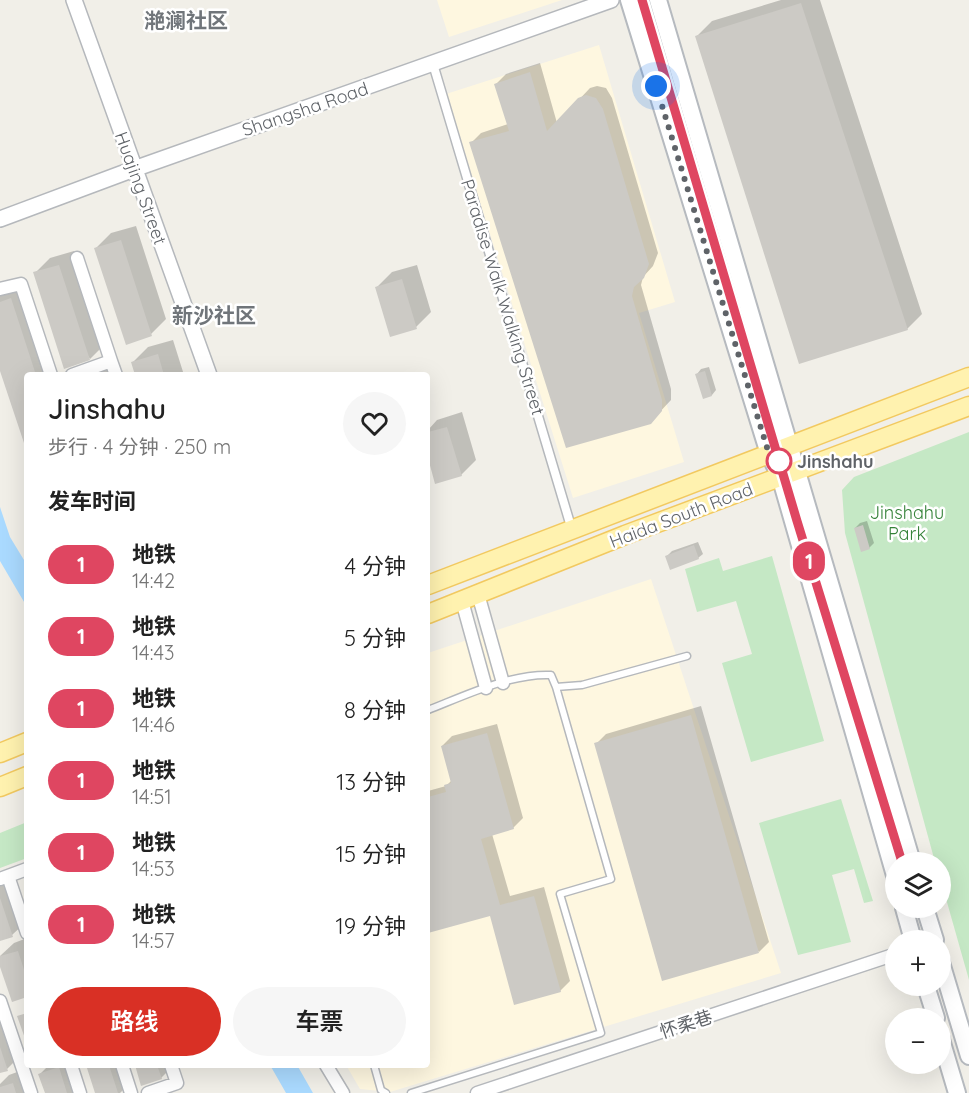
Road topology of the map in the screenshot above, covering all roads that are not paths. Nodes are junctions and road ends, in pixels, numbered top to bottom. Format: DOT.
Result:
graph roads {
  1 [pos="74,0"];
  2 [pos="583,0"];
  3 [pos="611,0"];
  4 [pos="629,0"];
  5 [pos="658,0"];
  6 [pos="433,64"];
  7 [pos="133,165"];
  8 [pos="0,210"];
  9 [pos="0,219"];
  10 [pos="77,258"];
  11 [pos="0,289"];
  12 [pos="111,361"];
  13 [pos="50,372"];
  14 [pos="80,372"];
  15 [pos="115,372"];
  16 [pos="208,372"];
  17 [pos="969,377"];
  18 [pos="969,406"];
  19 [pos="790,446"];
  20 [pos="769,454"];
  21 [pos="788,473"];
  22 [pos="572,530"];
  23 [pos="430,584"];
  24 [pos="470,597"];
  25 [pos="430,613"];
  26 [pos="687,656"];
  27 [pos="503,683"];
  28 [pos="556,687"];
  29 [pos="486,688"];
  30 [pos="430,709"];
  31 [pos="24,743"];
  32 [pos="0,753"];
  33 [pos="24,777"];
  34 [pos="0,787"];
  35 [pos="889,852"];
  36 [pos="909,852"];
  37 [pos="24,871"];
  38 [pos="4,878"];
  39 [pos="24,926"];
  40 [pos="885,958"];
  41 [pos="951,996"];
  42 [pos="0,1000"];
  43 [pos="969,1056"];
  44 [pos="72,1068"];
  45 [pos="123,1068"];
  46 [pos="172,1068"];
  47 [pos="328,1068"];
  48 [pos="375,1068"];
  49 [pos="951,1073"];
  50 [pos="31,1093"];
  51 [pos="80,1093"];
  52 [pos="131,1093"];
  53 [pos="148,1093"];
  54 [pos="343,1093"];
  55 [pos="386,1093"];
  56 [pos="411,1093"];
  57 [pos="477,1093"];
  58 [pos="957,1093"];
  1 -- 7 [label="street, Huajing Street"];
  2 -- 7 [label="street, Shangsha Road"];
  3 -- 6 [label="street, Shangsha Road"];
  4 -- 20 [label="main road"];
  5 -- 19 [label="main road"];
  6 -- 7 [label="street, Shangsha Road"];
  6 -- 22 [label="street, Paradise Walk Walking Street"];
  7 -- 8 [label="street, Shangsha Road"];
  7 -- 9 [label="street, Shangsha Road"];
  7 -- 16 [label="street, Huajing Street"];
  10 -- 12 [label="street"];
  11 -- 13 [label="street"];
  12 -- 14 [label="street"];
  12 -- 15 [label="street"];
  17 -- 19 [label="main road, Haida South Road"];
  18 -- 21 [label="main road, Haida South Road"];
  19 -- 20 [label="main road, Haida South Road"];
  19 -- 21 [label="main road"];
  20 -- 21 [label="main road"];
  20 -- 22 [label="main road, Haida South Road"];
  21 -- 24 [label="main road, Haida South Road"];
  21 -- 35 [label="main road"];
  21 -- 36 [label="main road"];
  22 -- 23 [label="main road, Haida South Road"];
  24 -- 25 [label="main road, Haida South Road"];
  24 -- 27 [label="street"];
  24 -- 29 [label="street"];
  26 -- 28 [label="lane"];
  27 -- 28 [label="lane"];
  27 -- 29 [label="lane"];
  28 -- 56 [label="lane"];
  29 -- 30 [label="lane"];
  31 -- 32 [label="main road"];
  33 -- 34 [label="main road"];
  37 -- 38 [label="street"];
  38 -- 39 [label="street"];
  40 -- 57 [label="street, 怀柔巷"];
  41 -- 43 [label="main road"];
  42 -- 50 [label="street"];
  44 -- 51 [label="street"];
  45 -- 52 [label="street"];
  46 -- 53 [label="street"];
  47 -- 54 [label="street"];
  48 -- 55 [label="lane"];
  49 -- 58 [label="main road"];
}
